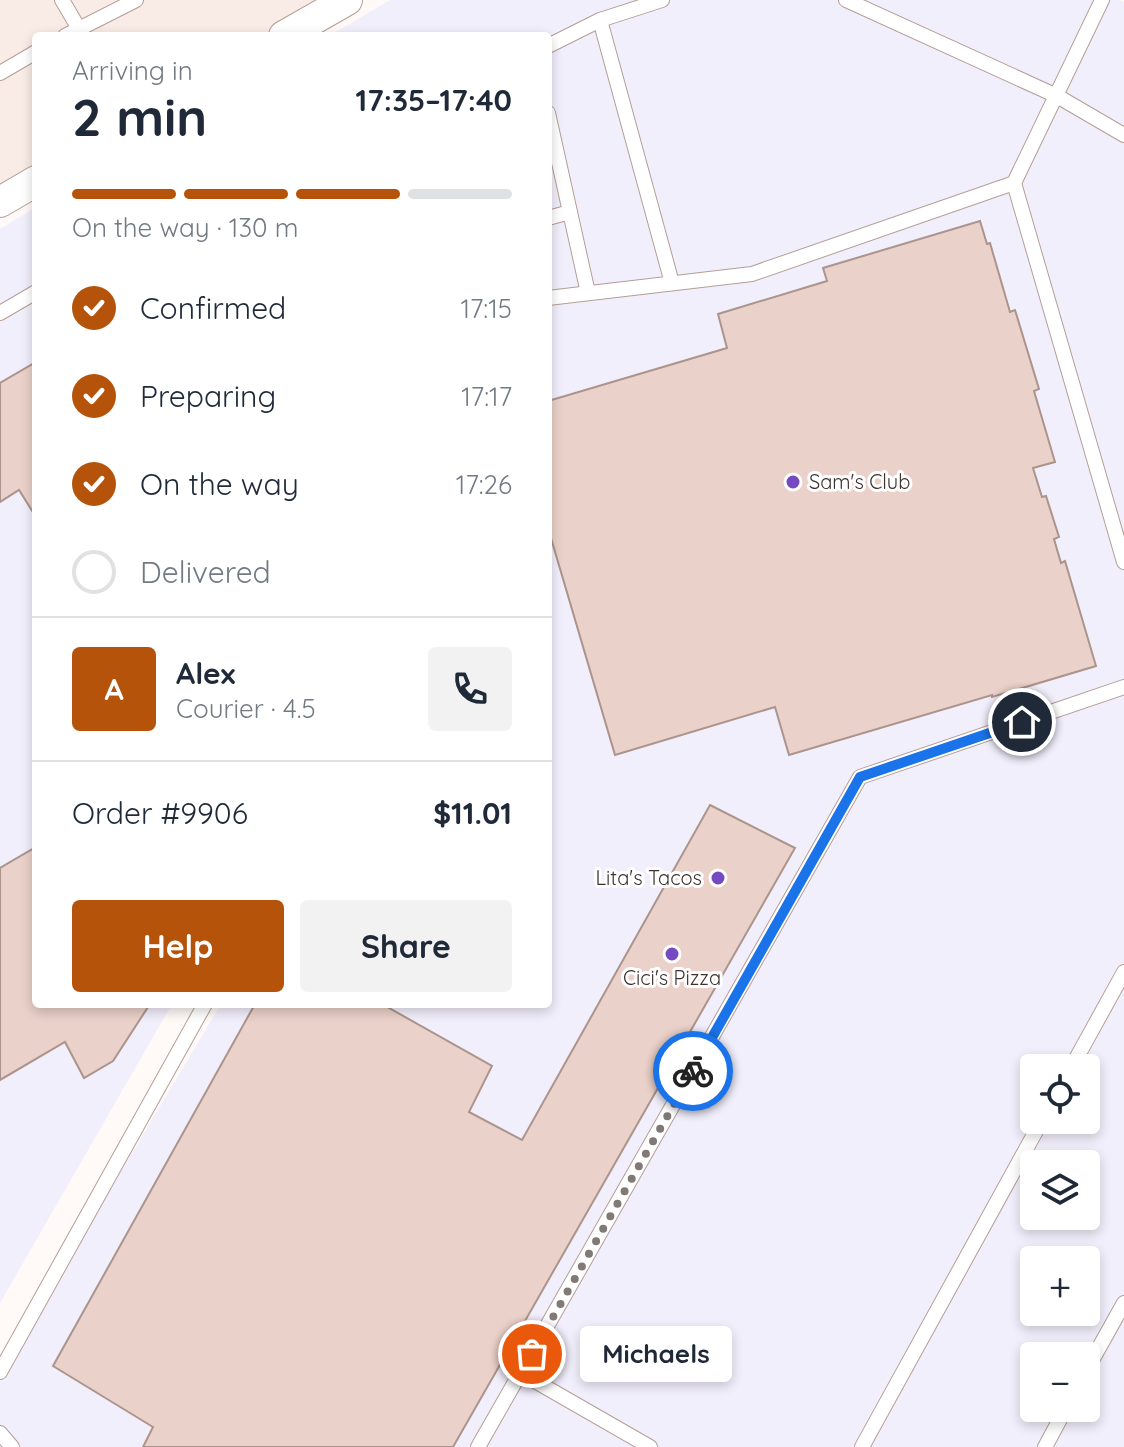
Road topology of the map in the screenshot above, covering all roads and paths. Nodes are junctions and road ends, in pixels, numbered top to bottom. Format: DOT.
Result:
graph roads {
  1 [pos="62,0"];
  2 [pos="136,0"];
  3 [pos="347,0"];
  4 [pos="662,0"];
  5 [pos="846,0"];
  6 [pos="1102,0"];
  7 [pos="600,20"];
  8 [pos="81,32"];
  9 [pos="291,32"];
  10 [pos="552,44"];
  11 [pos="32,54"];
  12 [pos="0,73"];
  13 [pos="1057,96"];
  14 [pos="552,131"];
  15 [pos="1124,135"];
  16 [pos="32,183"];
  17 [pos="1014,183"];
  18 [pos="0,202"];
  19 [pos="570,212"];
  20 [pos="552,217"];
  21 [pos="672,283"];
  22 [pos="588,293"];
  23 [pos="32,294"];
  24 [pos="552,298"];
  25 [pos="0,313"];
  26 [pos="1124,562"];
  27 [pos="1124,687"];
  28 [pos="1124,972"];
  29 [pos="203,1008"];
  30 [pos="1079,1054"];
  31 [pos="1034,1134"];
  32 [pos="1124,1303"];
  33 [pos="1100,1346"];
  34 [pos="0,1372"];
  35 [pos="521,1373"];
  36 [pos="1058,1422"];
  37 [pos="0,1433"];
  38 [pos="12,1447"];
  39 [pos="478,1447"];
  40 [pos="650,1447"];
  41 [pos="862,1447"];
  42 [pos="1045,1447"];
  1 -- 8 [label="lane"];
  2 -- 8 [label="lane"];
  3 -- 9 [label="street"];
  4 -- 7 [label="lane"];
  5 -- 13 [label="lane"];
  6 -- 13 [label="lane"];
  7 -- 10 [label="lane"];
  7 -- 21 [label="lane"];
  11 -- 12 [label="lane"];
  13 -- 15 [label="lane"];
  13 -- 17 [label="lane"];
  14 -- 19 [label="lane"];
  16 -- 18 [label="street"];
  17 -- 21 [label="lane"];
  17 -- 26 [label="lane"];
  19 -- 20 [label="lane"];
  19 -- 22 [label="lane"];
  21 -- 22 [label="lane"];
  22 -- 24 [label="lane"];
  23 -- 25 [label="lane"];
  27 -- 35 [label="lane"];
  28 -- 30 [label="lane"];
  29 -- 34 [label="lane"];
  31 -- 41 [label="lane"];
  32 -- 33 [label="lane"];
  35 -- 39 [label="lane"];
  35 -- 40 [label="lane"];
  36 -- 42 [label="lane"];
  37 -- 38 [label="lane"];
}
